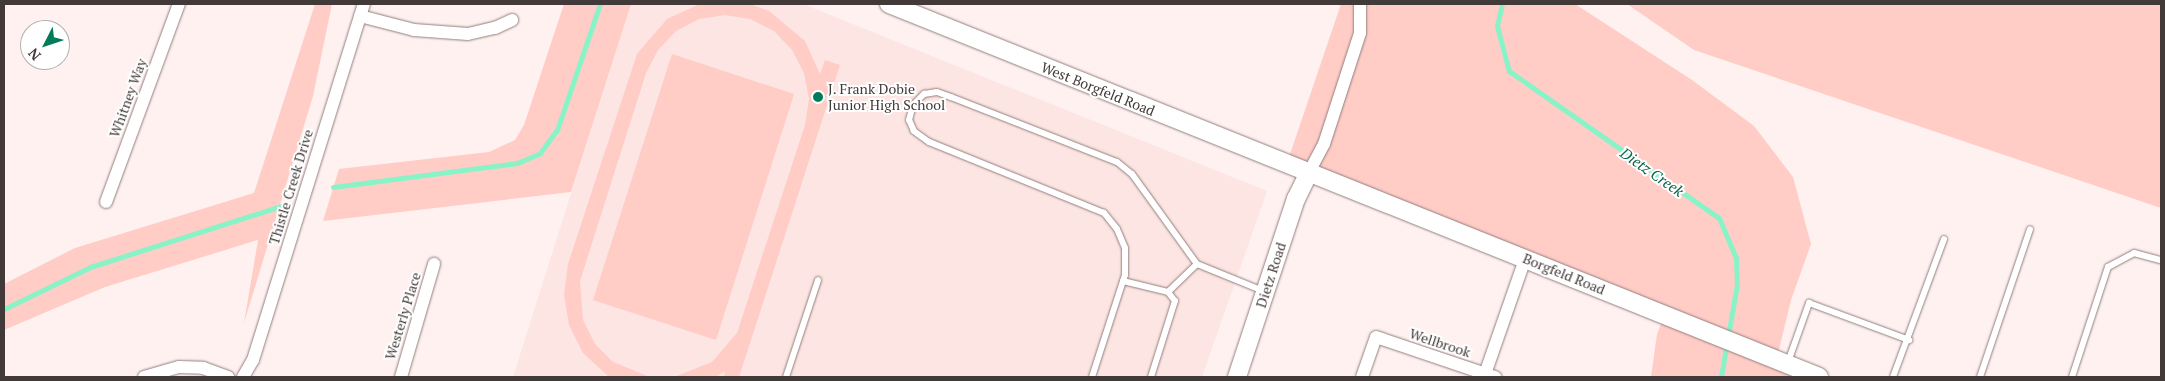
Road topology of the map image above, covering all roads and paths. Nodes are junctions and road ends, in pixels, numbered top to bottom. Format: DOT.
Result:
graph roads {
  1 [pos="179,4"];
  2 [pos="889,4"];
  3 [pos="1360,4"];
  4 [pos="362,10"];
  5 [pos="512,20"];
  6 [pos="1308,174"];
  7 [pos="106,202"];
  8 [pos="2030,229"];
  9 [pos="1944,239"];
  10 [pos="1525,259"];
  11 [pos="2161,260"];
  12 [pos="434,264"];
  13 [pos="1197,264"];
  14 [pos="818,280"];
  15 [pos="1123,281"];
  16 [pos="1168,292"];
  17 [pos="1266,292"];
  18 [pos="1908,340"];
  19 [pos="1787,363"];
  20 [pos="1490,375"];
  21 [pos="144,377"];
  22 [pos="228,377"];
  23 [pos="243,377"];
  24 [pos="401,377"];
  25 [pos="786,377"];
  26 [pos="1092,377"];
  27 [pos="1151,377"];
  28 [pos="1237,377"];
  29 [pos="1362,377"];
  30 [pos="1819,377"];
  31 [pos="1893,377"];
  32 [pos="1980,377"];
  33 [pos="2072,377"];
  1 -- 7 [label="street, Whitney Way"];
  2 -- 6 [label="street, West Borgfeld Road"];
  3 -- 6 [label="street"];
  4 -- 5 [label="street"];
  4 -- 23 [label="street, Thistle Creek Drive"];
  6 -- 10 [label="street, Borgfeld Road"];
  6 -- 17 [label="street, Dietz Road"];
  8 -- 32 [label="lane"];
  9 -- 18 [label="lane"];
  10 -- 19 [label="street, Borgfeld Road"];
  10 -- 20 [label="street"];
  11 -- 33 [label="lane"];
  12 -- 24 [label="street, Westerly Place"];
  13 -- 15 [label="lane"];
  13 -- 16 [label="lane"];
  13 -- 17 [label="lane"];
  14 -- 25 [label="lane"];
  15 -- 16 [label="lane"];
  15 -- 26 [label="lane"];
  16 -- 27 [label="lane"];
  17 -- 28 [label="street, Dietz Road"];
  18 -- 19 [label="lane"];
  18 -- 31 [label="lane"];
  19 -- 30 [label="street, Borgfeld Road"];
  20 -- 29 [label="street, Wellbrook"];
  21 -- 22 [label="street"];
}
